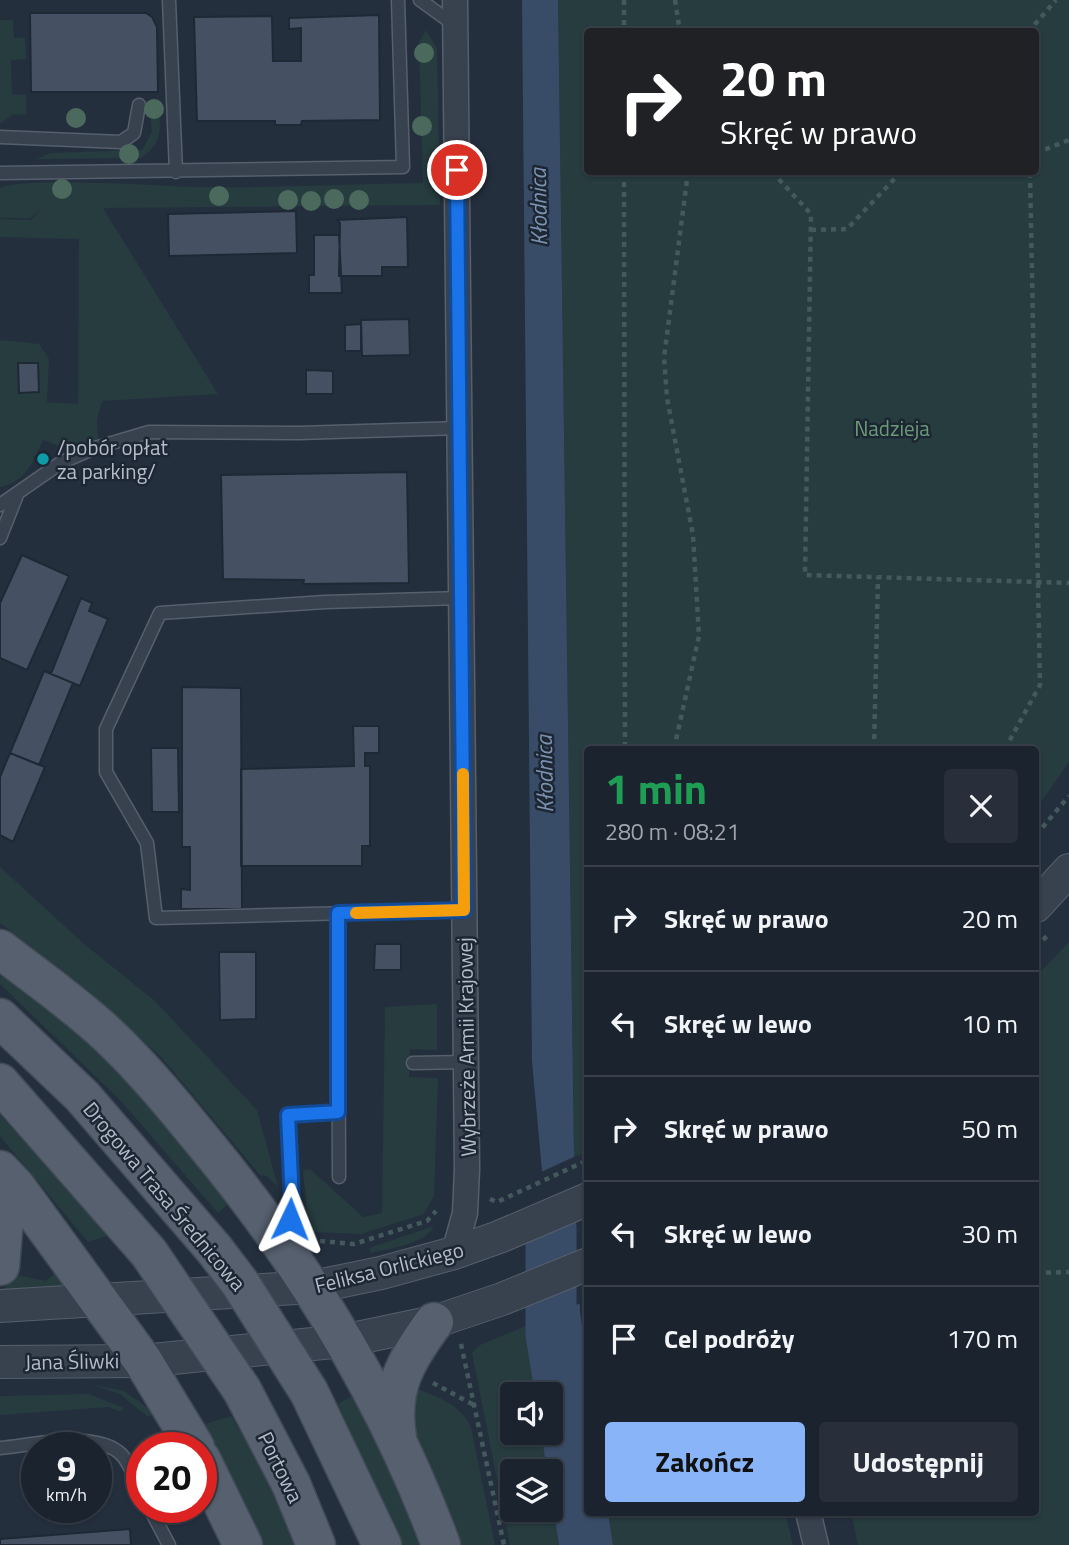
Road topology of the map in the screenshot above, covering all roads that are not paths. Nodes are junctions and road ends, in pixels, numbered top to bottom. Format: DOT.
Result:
graph roads {
  1 [pos="169,0"];
  2 [pos="398,0"];
  3 [pos="420,0"];
  4 [pos="455,0"];
  5 [pos="456,26"];
  6 [pos="139,105"];
  7 [pos="0,137"];
  8 [pos="176,172"];
  9 [pos="0,173"];
  10 [pos="461,428"];
  11 [pos="17,495"];
  12 [pos="0,505"];
  13 [pos="0,538"];
  14 [pos="462,598"];
  15 [pos="1069,870"];
  16 [pos="1039,903"];
  17 [pos="464,910"];
  18 [pos="338,913"];
  19 [pos="0,949"];
  20 [pos="0,1018"];
  21 [pos="466,1062"];
  22 [pos="413,1063"];
  23 [pos="0,1083"];
  24 [pos="338,1112"];
  25 [pos="0,1170"];
  26 [pos="339,1177"];
  27 [pos="584,1201"];
  28 [pos="0,1202"];
  29 [pos="290,1219"];
  30 [pos="454,1253"];
  31 [pos="0,1266"];
  32 [pos="584,1266"];
  33 [pos="313,1287"];
  34 [pos="98,1298"];
  35 [pos="0,1306"];
  36 [pos="435,1322"];
  37 [pos="342,1341"];
  38 [pos="143,1361"];
  39 [pos="0,1362"];
  40 [pos="186,1432"];
  41 [pos="397,1439"];
  42 [pos="0,1448"];
  43 [pos="126,1461"];
  44 [pos="217,1492"];
  45 [pos="809,1516"];
  46 [pos="157,1523"];
  47 [pos="169,1545"];
  48 [pos="243,1545"];
  49 [pos="316,1545"];
  50 [pos="382,1545"];
  51 [pos="441,1545"];
  52 [pos="816,1545"];
  1 -- 8 [label="lane"];
  2 -- 8 [label="lane"];
  3 -- 5 [label="lane"];
  4 -- 5 [label="street, Wybrzeże Armii Krajowej"];
  5 -- 10 [label="street, Wybrzeże Armii Krajowej"];
  6 -- 7 [label="lane"];
  8 -- 9 [label="lane"];
  10 -- 11 [label="lane"];
  10 -- 14 [label="street, Wybrzeże Armii Krajowej"];
  11 -- 12 [label="lane"];
  11 -- 13 [label="lane"];
  14 -- 17 [label="street, Wybrzeże Armii Krajowej"];
  14 -- 18 [label="lane"];
  15 -- 16 [label="street"];
  17 -- 18 [label="lane"];
  17 -- 21 [label="street, Wybrzeże Armii Krajowej"];
  18 -- 24 [label="lane"];
  19 -- 33 [label="main road"];
  20 -- 50 [label="main road, Drogowa Trasa Średnicowa, bridge"];
  21 -- 22 [label="lane"];
  21 -- 30 [label="street, Wybrzeże Armii Krajowej"];
  23 -- 49 [label="main road, Portowa, bridge"];
  24 -- 26 [label="lane"];
  24 -- 29 [label="lane"];
  25 -- 34 [label="main road"];
  27 -- 30 [label="street, Feliksa Orlickiego"];
  28 -- 31 [label="main road"];
  30 -- 33 [label="street, Feliksa Orlickiego"];
  32 -- 36 [label="street"];
  33 -- 34 [label="street, Feliksa Orlickiego"];
  33 -- 37 [label="main road"];
  34 -- 35 [label="street"];
  34 -- 38 [label="main road"];
  36 -- 37 [label="street"];
  36 -- 41 [label="main road"];
  37 -- 38 [label="street"];
  37 -- 41 [label="main road"];
  38 -- 39 [label="street, Jana Śliwki"];
  38 -- 40 [label="main road"];
  41 -- 51 [label="main road"];
  42 -- 43 [label="lane"];
  44 -- 48 [label="main road"];
  45 -- 52 [label="street"];
  46 -- 47 [label="lane"];
}
